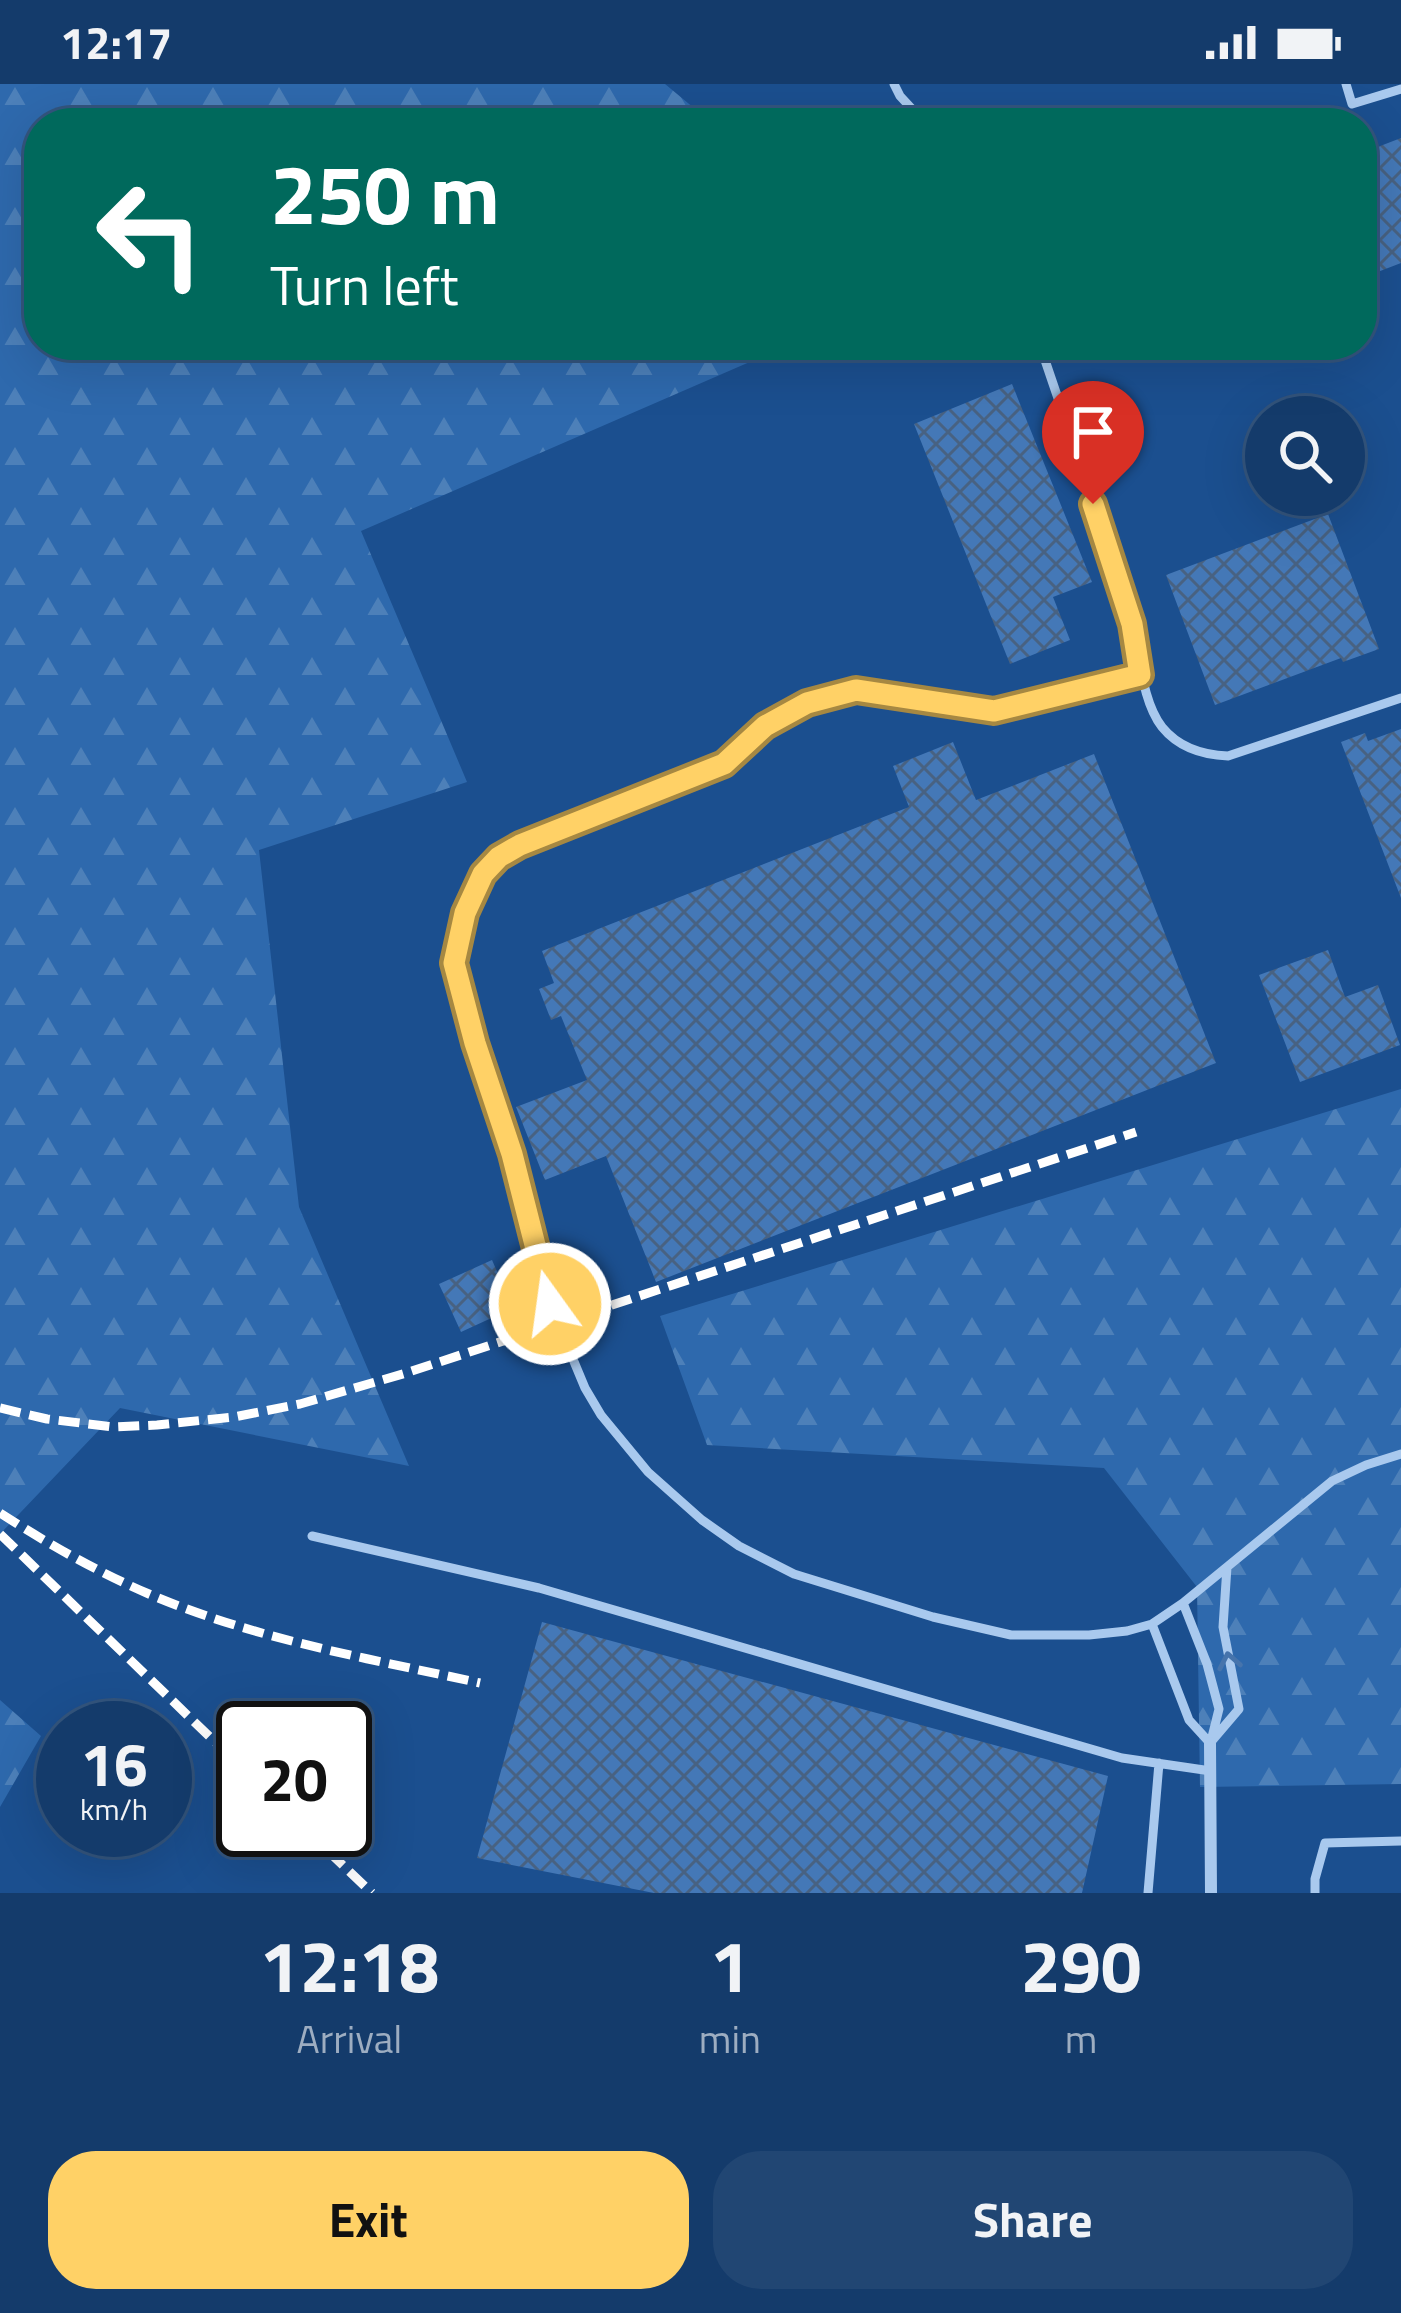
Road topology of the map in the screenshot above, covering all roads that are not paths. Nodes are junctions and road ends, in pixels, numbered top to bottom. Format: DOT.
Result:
graph roads {
  1 [pos="1346,84"];
  2 [pos="1401,89"];
  3 [pos="1045,360"];
  4 [pos="1140,675"];
  5 [pos="1401,698"];
  6 [pos="1401,1454"];
  7 [pos="312,1536"];
  8 [pos="1227,1567"];
  9 [pos="1184,1603"];
  10 [pos="1152,1624"];
  11 [pos="1210,1743"];
  12 [pos="1159,1763"];
  13 [pos="1211,1771"];
  14 [pos="1401,1841"];
  15 [pos="1148,1893"];
  16 [pos="1211,1893"];
  17 [pos="1315,1893"];
  1 -- 2 [label="lane"];
  3 -- 4 [label="lane"];
  4 -- 5 [label="lane"];
  4 -- 10 [label="lane"];
  6 -- 8 [label="lane"];
  7 -- 12 [label="lane"];
  8 -- 9 [label="lane"];
  11 -- 8 [label="lane, one-way"];
  9 -- 10 [label="lane"];
  9 -- 11 [label="lane"];
  10 -- 11 [label="lane"];
  11 -- 13 [label="street"];
  12 -- 13 [label="lane"];
  12 -- 15 [label="lane"];
  13 -- 16 [label="street"];
  14 -- 17 [label="lane"];
}
